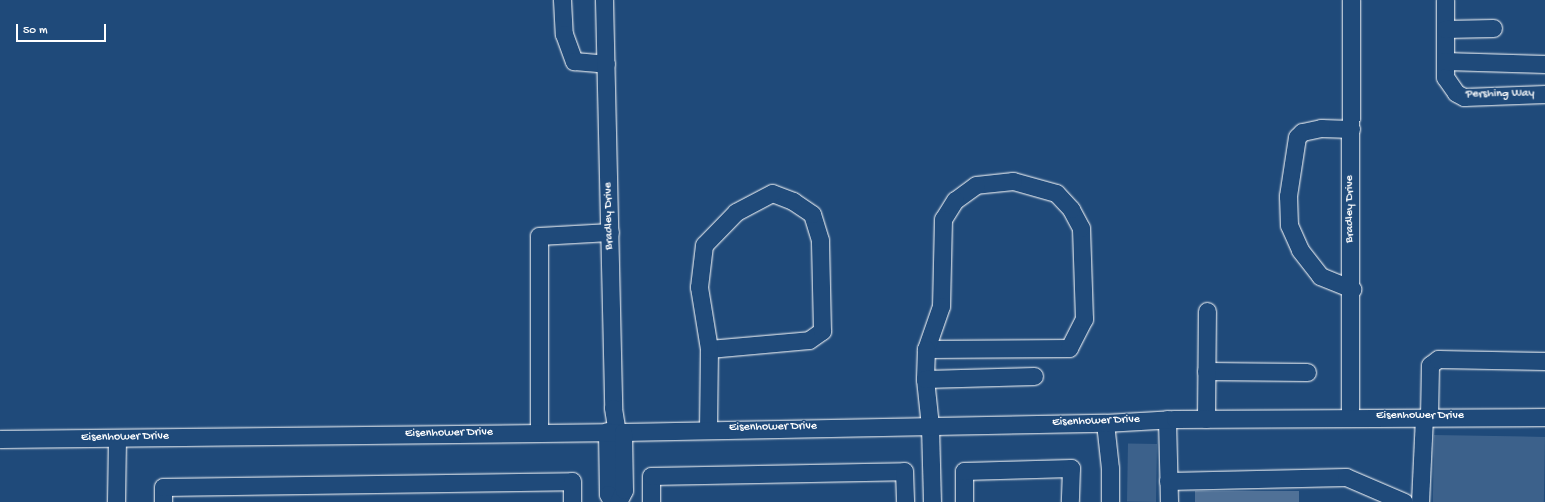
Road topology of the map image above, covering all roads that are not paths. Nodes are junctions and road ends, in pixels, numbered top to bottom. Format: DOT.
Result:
graph roads {
  1 [pos="562,0"];
  2 [pos="604,0"];
  3 [pos="1350,0"];
  4 [pos="1445,0"];
  5 [pos="1493,28"];
  6 [pos="1445,29"];
  7 [pos="1445,61"];
  8 [pos="606,64"];
  9 [pos="1545,64"];
  10 [pos="1545,94"];
  11 [pos="1350,129"];
  12 [pos="610,232"];
  13 [pos="1352,289"];
  14 [pos="1206,311"];
  15 [pos="709,349"];
  16 [pos="926,349"];
  17 [pos="1545,361"];
  18 [pos="1206,371"];
  19 [pos="1307,372"];
  20 [pos="1034,376"];
  21 [pos="925,378"];
  22 [pos="1545,417"];
  23 [pos="1350,418"];
  24 [pos="1426,418"];
  25 [pos="1167,419"];
  26 [pos="1206,419"];
  27 [pos="1106,423"];
  28 [pos="930,426"];
  29 [pos="708,430"];
  30 [pos="539,432"];
  31 [pos="616,432"];
  32 [pos="117,438"];
  33 [pos="0,439"];
  34 [pos="1168,481"];
  35 [pos="116,502"];
  36 [pos="163,502"];
  37 [pos="572,502"];
  38 [pos="612,502"];
  39 [pos="618,502"];
  40 [pos="651,502"];
  41 [pos="905,502"];
  42 [pos="932,502"];
  43 [pos="964,502"];
  44 [pos="1070,502"];
  45 [pos="1110,502"];
  46 [pos="1169,502"];
  47 [pos="1404,502"];
  48 [pos="1420,502"];
  1 -- 8 [label="street"];
  2 -- 8 [label="street, Bradley Drive"];
  3 -- 11 [label="street, Bradley Drive"];
  4 -- 6 [label="street, Pershing Way"];
  5 -- 6 [label="street"];
  6 -- 7 [label="street, Pershing Way"];
  7 -- 9 [label="street"];
  7 -- 10 [label="street, Pershing Way"];
  8 -- 12 [label="street, Bradley Drive"];
  11 -- 13 [label="street, Bradley Drive"];
  11 -- 13 [label="street"];
  12 -- 30 [label="street"];
  12 -- 31 [label="street, Bradley Drive"];
  13 -- 23 [label="street, Bradley Drive"];
  14 -- 18 [label="street"];
  15 -- 15 [label="street"];
  15 -- 29 [label="street"];
  16 -- 16 [label="street"];
  16 -- 21 [label="street"];
  17 -- 24 [label="street"];
  18 -- 19 [label="street"];
  18 -- 26 [label="street"];
  20 -- 21 [label="street"];
  21 -- 28 [label="street"];
  22 -- 24 [label="street, Eisenhower Drive"];
  23 -- 24 [label="street, Eisenhower Drive"];
  23 -- 26 [label="street, Eisenhower Drive"];
  24 -- 48 [label="street"];
  25 -- 26 [label="street, Eisenhower Drive"];
  25 -- 27 [label="street, Eisenhower Drive"];
  25 -- 34 [label="street"];
  27 -- 28 [label="street, Eisenhower Drive"];
  27 -- 45 [label="street"];
  28 -- 29 [label="street, Eisenhower Drive"];
  28 -- 42 [label="street"];
  29 -- 31 [label="street, Eisenhower Drive"];
  30 -- 31 [label="street, Eisenhower Drive"];
  30 -- 32 [label="street, Eisenhower Drive"];
  31 -- 38 [label="street"];
  31 -- 39 [label="street"];
  32 -- 33 [label="street, Eisenhower Drive"];
  32 -- 35 [label="street"];
  34 -- 46 [label="street"];
  34 -- 47 [label="street"];
  36 -- 37 [label="street"];
  40 -- 41 [label="street"];
  43 -- 44 [label="street"];
}
